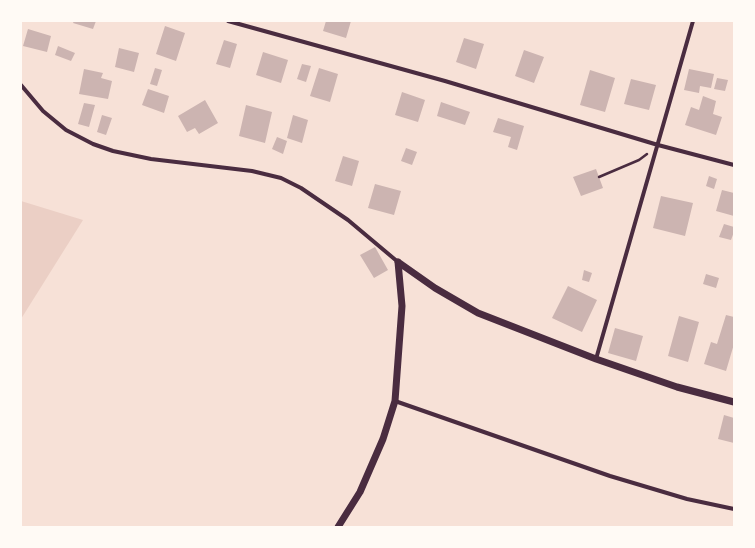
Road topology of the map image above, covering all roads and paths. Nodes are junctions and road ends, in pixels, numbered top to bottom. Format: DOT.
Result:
graph roads {
  1 [pos="228,21"];
  2 [pos="693,21"];
  3 [pos="21,84"];
  4 [pos="658,145"];
  5 [pos="734,165"];
  6 [pos="599,177"];
  7 [pos="398,262"];
  8 [pos="596,360"];
  9 [pos="395,401"];
  10 [pos="734,402"];
  11 [pos="734,509"];
  12 [pos="338,527"];
  1 -- 4 [label="street"];
  2 -- 4 [label="street"];
  3 -- 7 [label="street"];
  4 -- 5 [label="street"];
  4 -- 6 [label="path"];
  4 -- 8 [label="street"];
  7 -- 8 [label="street"];
  7 -- 9 [label="street"];
  8 -- 10 [label="street"];
  9 -- 11 [label="street"];
  9 -- 12 [label="street"];
}
